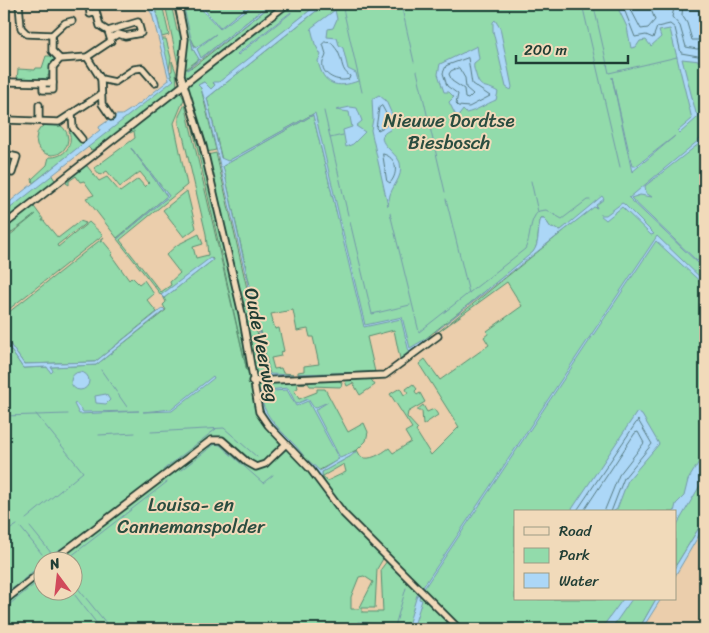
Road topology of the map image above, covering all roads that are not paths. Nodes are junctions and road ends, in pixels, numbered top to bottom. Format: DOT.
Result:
graph roads {
  1 [pos="19,4"];
  2 [pos="89,4"];
  3 [pos="94,4"];
  4 [pos="178,4"];
  5 [pos="287,4"];
  6 [pos="96,12"];
  7 [pos="72,21"];
  8 [pos="108,31"];
  9 [pos="52,35"];
  10 [pos="111,38"];
  11 [pos="87,57"];
  12 [pos="60,59"];
  13 [pos="4,75"];
  14 [pos="101,79"];
  15 [pos="156,83"];
  16 [pos="6,84"];
  17 [pos="184,85"];
  18 [pos="100,95"];
  19 [pos="39,105"];
  20 [pos="72,116"];
  21 [pos="111,117"];
  22 [pos="39,120"];
  23 [pos="4,123"];
  24 [pos="82,140"];
  25 [pos="4,154"];
  26 [pos="12,173"];
  27 [pos="4,225"];
  28 [pos="438,336"];
  29 [pos="252,381"];
  30 [pos="286,444"];
  31 [pos="70,550"];
  32 [pos="32,579"];
  33 [pos="4,601"];
  34 [pos="459,629"];
  1 -- 9 [label="street"];
  2 -- 6 [label="street"];
  3 -- 6 [label="street"];
  4 -- 17 [label="street, Oude Veerweg"];
  5 -- 17 [label="street"];
  6 -- 8 [label="street"];
  7 -- 9 [label="street"];
  8 -- 10 [label="street"];
  8 -- 10 [label="street"];
  9 -- 12 [label="street"];
  10 -- 11 [label="street"];
  11 -- 12 [label="street"];
  11 -- 14 [label="street"];
  12 -- 16 [label="street"];
  13 -- 16 [label="street"];
  14 -- 15 [label="street"];
  14 -- 18 [label="street"];
  17 -- 27 [label="street"];
  17 -- 29 [label="street, Oude Veerweg"];
  18 -- 20 [label="street"];
  18 -- 21 [label="street"];
  19 -- 22 [label="street"];
  20 -- 22 [label="street"];
  20 -- 24 [label="street"];
  22 -- 23 [label="street"];
  25 -- 26 [label="street"];
  28 -- 29 [label="street"];
  29 -- 30 [label="street, Oude Veerweg"];
  30 -- 31 [label="street"];
  30 -- 34 [label="street, Oude Veerweg"];
  32 -- 33 [label="street"];
}
